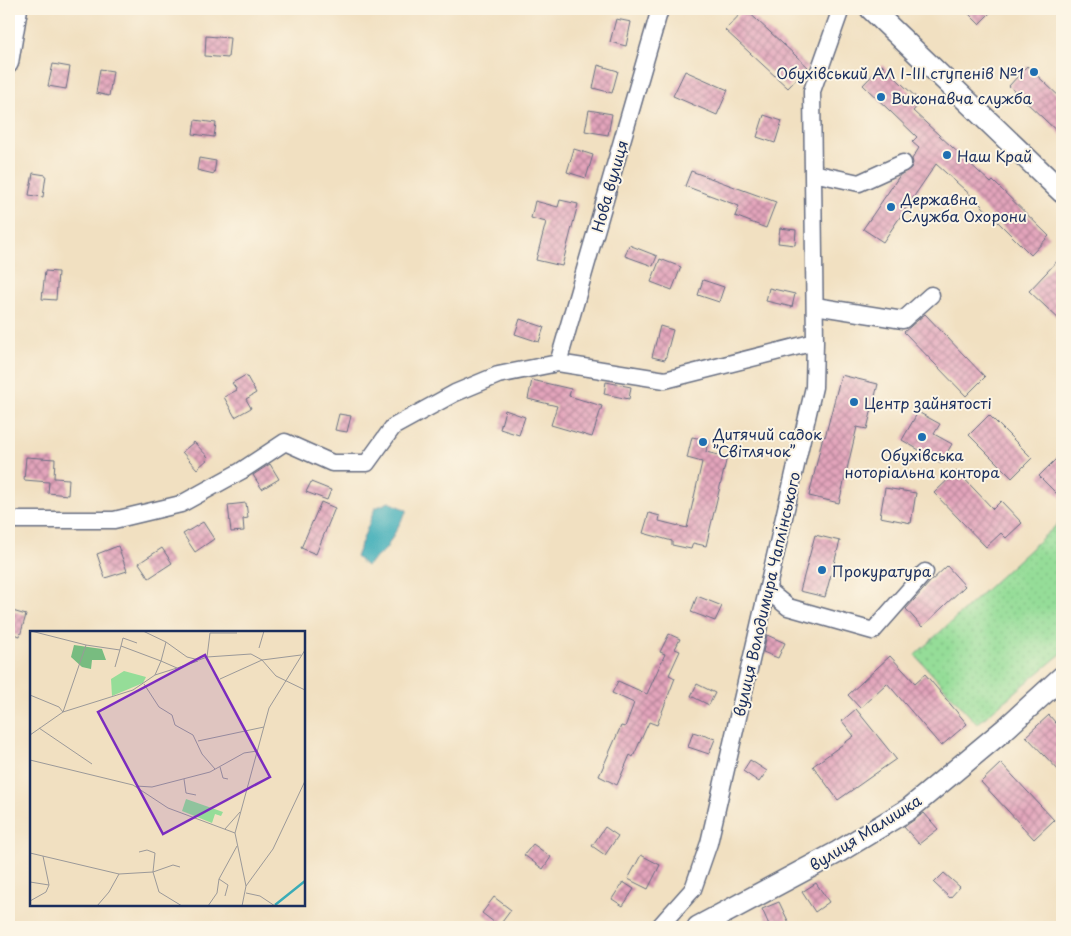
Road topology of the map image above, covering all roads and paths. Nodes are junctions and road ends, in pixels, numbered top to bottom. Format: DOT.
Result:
graph roads {
  1 [pos="19,9"];
  2 [pos="660,9"];
  3 [pos="841,9"];
  4 [pos="871,9"];
  5 [pos="9,67"];
  6 [pos="904,163"];
  7 [pos="813,173"];
  8 [pos="1062,192"];
  9 [pos="931,294"];
  10 [pos="814,306"];
  11 [pos="815,342"];
  12 [pos="558,363"];
  13 [pos="9,520"];
  14 [pos="925,572"];
  15 [pos="767,590"];
  16 [pos="1062,677"];
  17 [pos="659,927"];
  18 [pos="698,927"];
  1 -- 5 [label="street"];
  2 -- 12 [label="street, Нова вулиця"];
  3 -- 7 [label="street, вулиця Володимира Чаплінського"];
  4 -- 8 [label="main road"];
  6 -- 7 [label="street"];
  7 -- 10 [label="street, вулиця Володимира Чаплінського"];
  9 -- 10 [label="street"];
  10 -- 11 [label="street, вулиця Володимира Чаплінського"];
  11 -- 12 [label="street"];
  11 -- 15 [label="street, вулиця Володимира Чаплінського"];
  12 -- 13 [label="street"];
  14 -- 15 [label="street"];
  15 -- 17 [label="street, вулиця Володимира Чаплінського"];
  16 -- 18 [label="main road, вулиця Малишка"];
}
